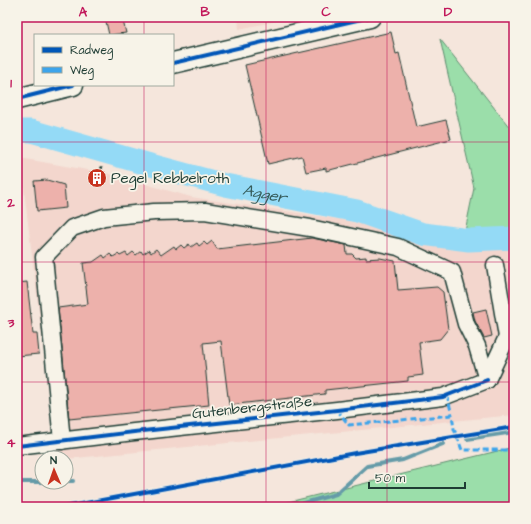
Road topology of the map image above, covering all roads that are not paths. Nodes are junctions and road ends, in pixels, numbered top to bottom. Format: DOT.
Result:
graph roads {
  1 [pos="370,17"];
  2 [pos="336,21"];
  3 [pos="174,63"];
  4 [pos="69,86"];
  5 [pos="17,99"];
  6 [pos="495,265"];
  7 [pos="511,336"];
  8 [pos="487,380"];
  9 [pos="62,441"];
  10 [pos="17,446"];
  1 -- 2 [label="main road"];
  2 -- 3 [label="main road"];
  4 -- 5 [label="main road"];
  6 -- 7 [label="street"];
  7 -- 8 [label="street"];
  8 -- 9 [label="street, Gutenbergstraße"];
  8 -- 9 [label="street"];
  9 -- 10 [label="street, Gutenbergstraße"];
}
